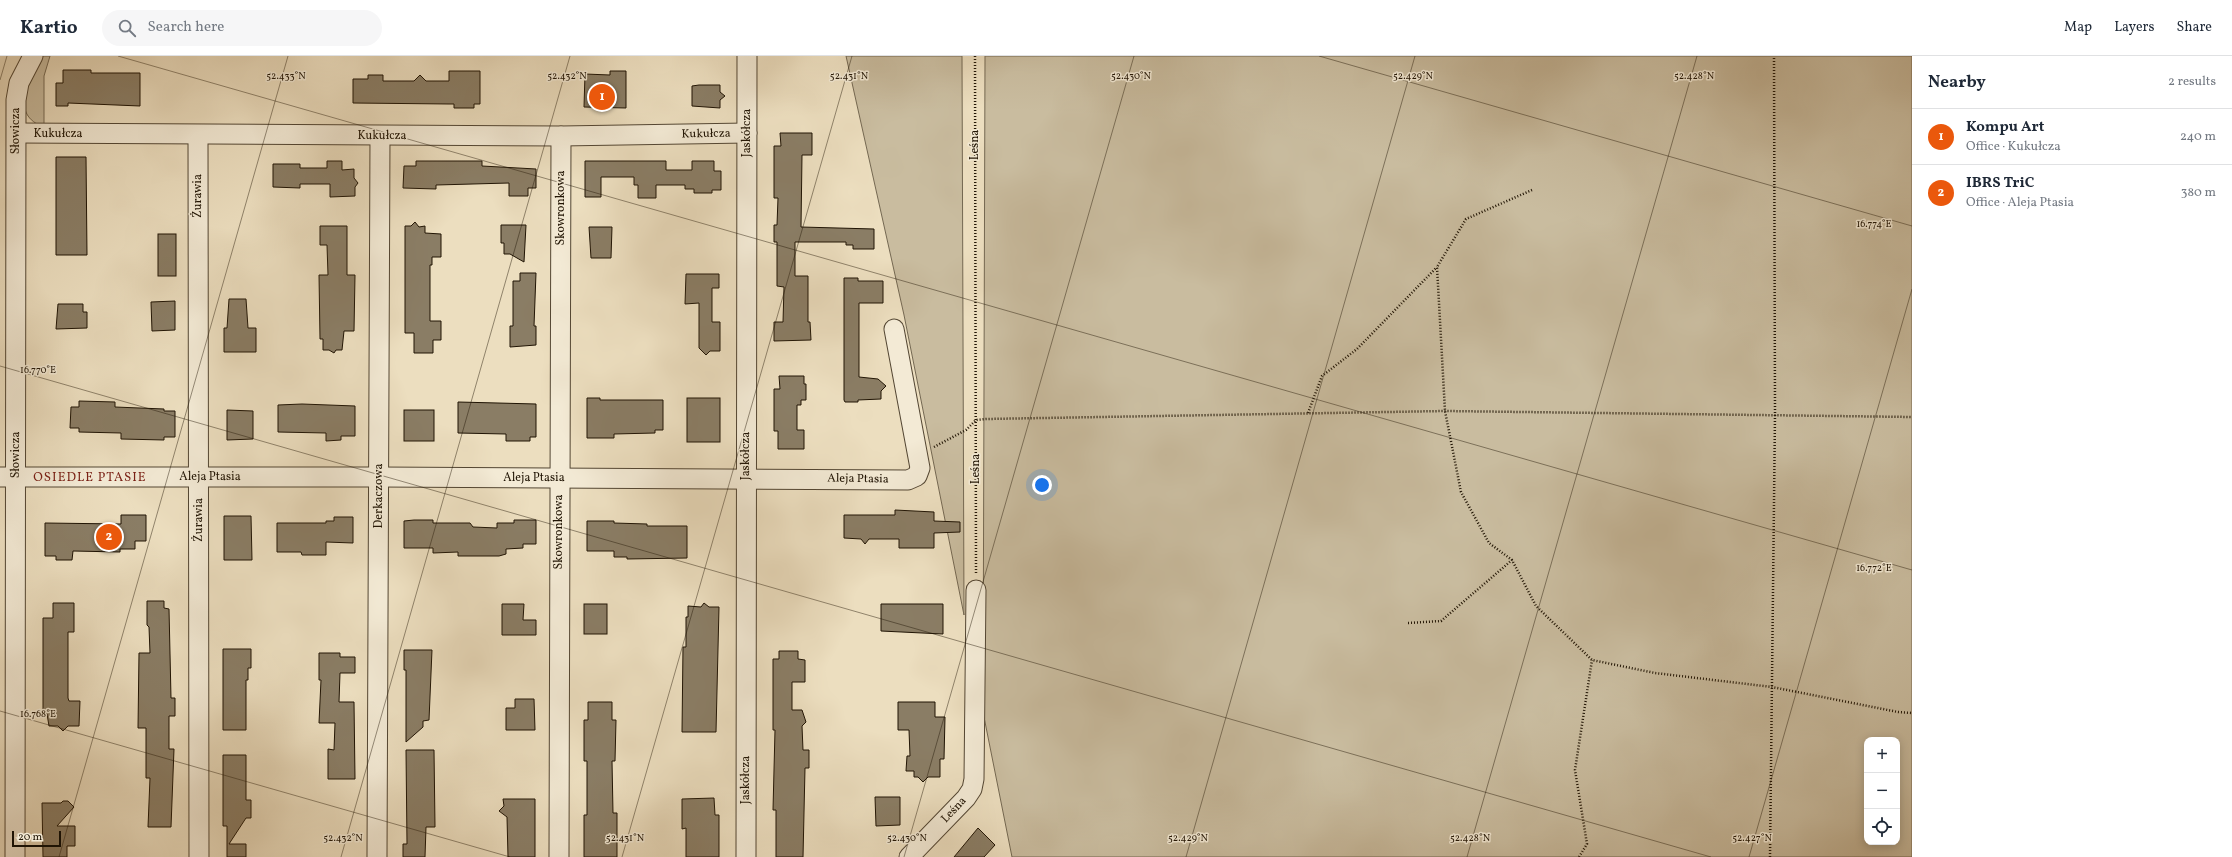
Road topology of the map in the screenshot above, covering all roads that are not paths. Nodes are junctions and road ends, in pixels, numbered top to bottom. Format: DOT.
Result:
graph roads {
  1 [pos="33,56"];
  2 [pos="747,56"];
  3 [pos="17,133"];
  4 [pos="747,133"];
  5 [pos="198,135"];
  6 [pos="380,136"];
  7 [pos="561,136"];
  8 [pos="894,329"];
  9 [pos="8,477"];
  10 [pos="379,477"];
  11 [pos="199,478"];
  12 [pos="559,478"];
  13 [pos="746,478"];
  14 [pos="976,590"];
  15 [pos="7,701"];
  16 [pos="15,857"];
  17 [pos="199,857"];
  18 [pos="378,857"];
  19 [pos="559,857"];
  20 [pos="746,857"];
  21 [pos="909,857"];
  1 -- 3 [label="street, Słowicza"];
  2 -- 4 [label="street, Jaskółcza"];
  3 -- 5 [label="street, Kukułcza"];
  3 -- 9 [label="street, Słowicza"];
  4 -- 7 [label="street, Kukułcza"];
  4 -- 13 [label="street, Jaskółcza"];
  5 -- 6 [label="street, Kukułcza"];
  5 -- 11 [label="street, Żurawia"];
  6 -- 7 [label="street, Kukułcza"];
  6 -- 10 [label="street, Derkaczowa"];
  7 -- 12 [label="street, Skowronkowa"];
  8 -- 13 [label="street, Aleja Ptasia"];
  9 -- 11 [label="street, Aleja Ptasia"];
  9 -- 15 [label="street, Słowicza"];
  10 -- 11 [label="street, Aleja Ptasia"];
  10 -- 12 [label="street, Aleja Ptasia"];
  10 -- 18 [label="street, Derkaczowa"];
  11 -- 17 [label="street, Żurawia"];
  12 -- 13 [label="street, Aleja Ptasia"];
  12 -- 19 [label="street, Skowronkowa"];
  13 -- 20 [label="street, Jaskółcza"];
  14 -- 21 [label="street, Leśna"];
  15 -- 16 [label="street, Słowicza"];
}
